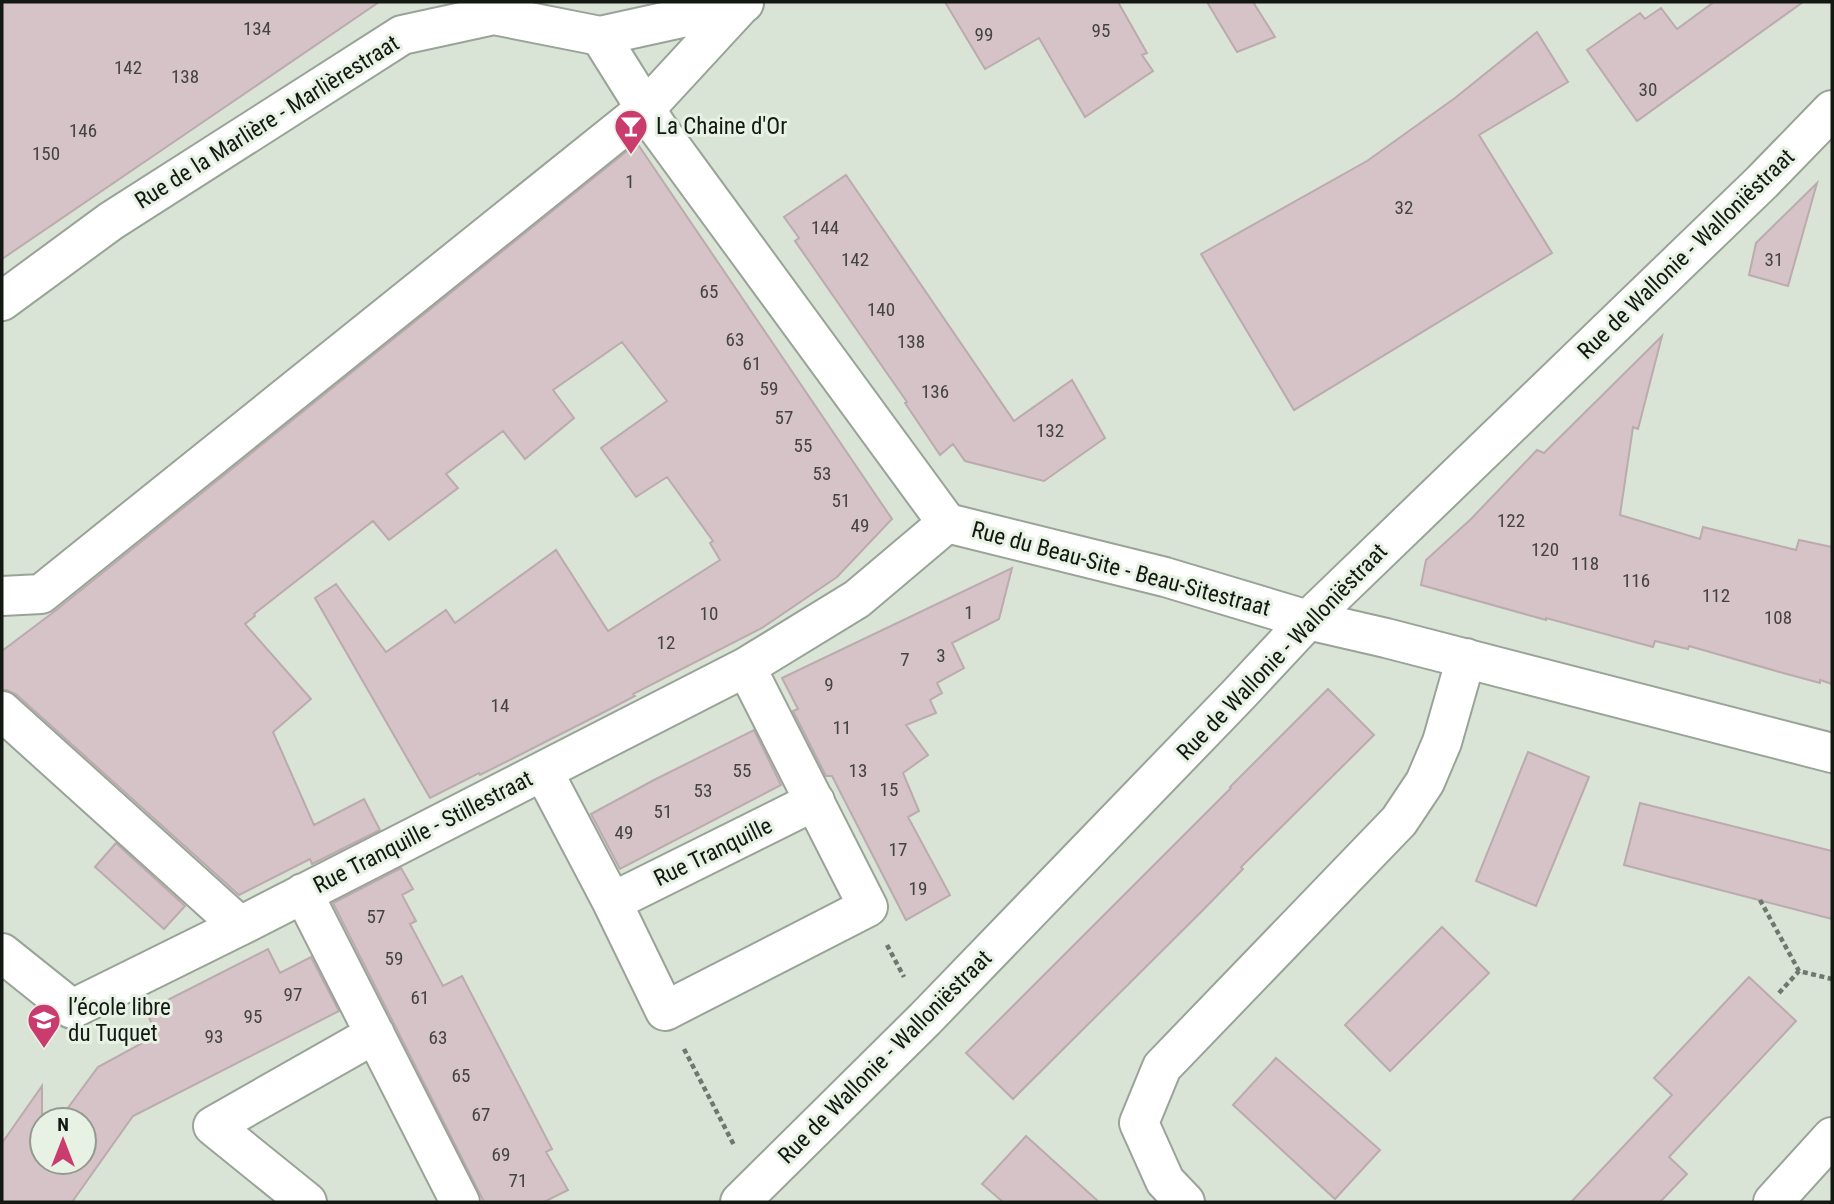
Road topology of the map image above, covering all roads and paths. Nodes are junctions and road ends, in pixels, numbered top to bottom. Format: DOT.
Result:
graph roads {
  1 [pos="743,4"];
  2 [pos="600,36"];
  3 [pos="645,109"];
  4 [pos="1832,110"];
  5 [pos="2,301"];
  6 [pos="947,523"];
  7 [pos="2,596"];
  8 [pos="1308,620"];
  9 [pos="1466,658"];
  10 [pos="746,667"];
  11 [pos="2,711"];
  12 [pos="1832,753"];
  13 [pos="543,771"];
  14 [pos="815,801"];
  15 [pos="303,893"];
  16 [pos="1760,900"];
  17 [pos="612,902"];
  18 [pos="868,906"];
  19 [pos="240,926"];
  20 [pos="2,953"];
  21 [pos="1799,971"];
  22 [pos="1832,979"];
  23 [pos="1779,993"];
  24 [pos="665,1011"];
  25 [pos="925,1019"];
  26 [pos="376,1034"];
  27 [pos="1832,1137"];
  28 [pos="748,1195"];
  29 [pos="307,1202"];
  30 [pos="460,1202"];
  31 [pos="1185,1202"];
  32 [pos="1773,1202"];
  1 -- 2 [label="street, Rue de la Marlière - Marlièrestraat"];
  1 -- 3 [label="street, Rue de la Marlière - Marlièrestraat"];
  2 -- 3 [label="street"];
  2 -- 5 [label="street, Rue de la Marlière - Marlièrestraat"];
  3 -- 6 [label="street, Rue du Beau-Site - Beau-Sitestraat"];
  3 -- 7 [label="street, Rue de la Marlière - Marlièrestraat"];
  4 -- 8 [label="street, Rue de Wallonie - Walloniëstraat"];
  6 -- 8 [label="street, Rue du Beau-Site - Beau-Sitestraat"];
  6 -- 10 [label="street, Rue Tranquille - Stillestraat"];
  8 -- 9 [label="street, Rue du Beau-Site - Beau-Sitestraat"];
  8 -- 25 [label="street, Rue de Wallonie - Walloniëstraat"];
  9 -- 12 [label="street, Rue du Beau-Site - Beau-Sitestraat"];
  9 -- 31 [label="street"];
  10 -- 13 [label="street, Rue Tranquille - Stillestraat"];
  10 -- 14 [label="street"];
  11 -- 19 [label="street"];
  13 -- 15 [label="street, Rue Tranquille - Stillestraat"];
  13 -- 17 [label="street, Rue Tranquille - Stillestraat"];
  14 -- 17 [label="street, Rue Tranquille"];
  14 -- 18 [label="street"];
  15 -- 19 [label="street, Rue Tranquille - Stillestraat"];
  15 -- 26 [label="street, Rue Tranquille - Stillestraat"];
  16 -- 21 [label="path"];
  17 -- 24 [label="street, Rue Tranquille - Stillestraat"];
  18 -- 24 [label="street"];
  18 -- 25 [label="path"];
  19 -- 20 [label="street, Rue Tranquille - Stillestraat"];
  21 -- 22 [label="path"];
  21 -- 23 [label="path"];
  24 -- 28 [label="path"];
  25 -- 28 [label="street, Rue de Wallonie - Walloniëstraat"];
  26 -- 29 [label="street"];
  26 -- 30 [label="street, Rue Tranquille - Stillestraat"];
  27 -- 32 [label="street"];
}
